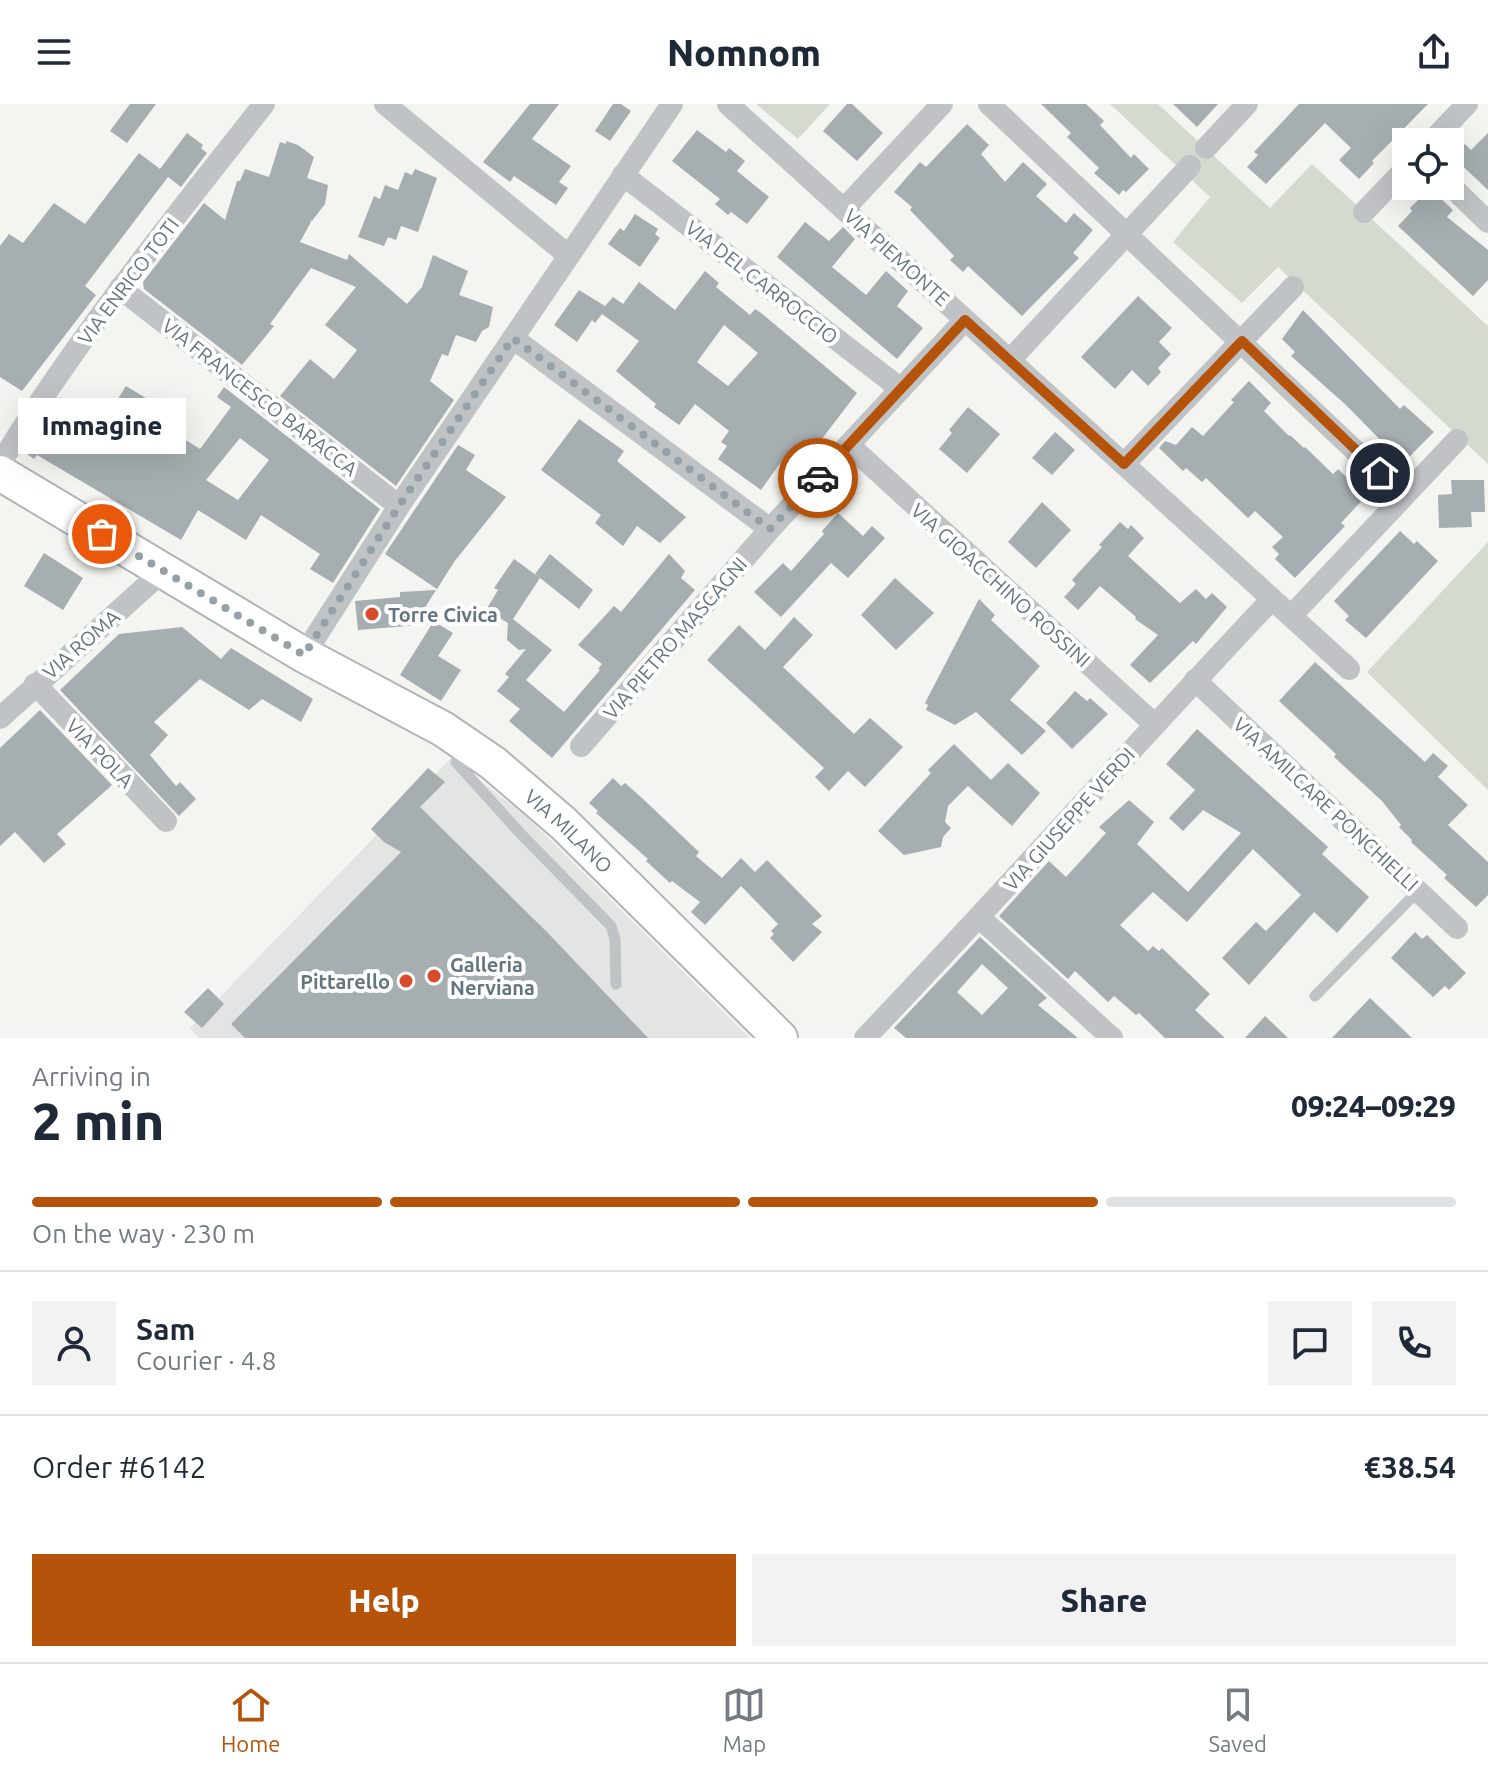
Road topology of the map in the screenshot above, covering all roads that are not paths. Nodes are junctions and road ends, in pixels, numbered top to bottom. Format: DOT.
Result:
graph roads {
  1 [pos="264,104"];
  2 [pos="385,104"];
  3 [pos="672,104"];
  4 [pos="728,104"];
  5 [pos="942,104"];
  6 [pos="989,104"];
  7 [pos="1247,104"];
  8 [pos="1467,104"];
  9 [pos="1444,128"];
  10 [pos="1206,148"];
  11 [pos="1190,166"];
  12 [pos="623,175"];
  13 [pos="1392,183"];
  14 [pos="1464,199"];
  15 [pos="844,209"];
  16 [pos="1364,212"];
  17 [pos="1488,222"];
  18 [pos="1127,233"];
  19 [pos="569,256"];
  20 [pos="1293,287"];
  21 [pos="120,288"];
  22 [pos="965,320"];
  23 [pos="513,338"];
  24 [pos="1242,341"];
  25 [pos="1010,360"];
  26 [pos="901,389"];
  27 [pos="1457,440"];
  28 [pos="849,445"];
  29 [pos="0,464"];
  30 [pos="1124,464"];
  31 [pos="0,473"];
  32 [pos="1403,496"];
  33 [pos="399,506"];
  34 [pos="770,529"];
  35 [pos="163,571"];
  36 [pos="1272,599"];
  37 [pos="1291,616"];
  38 [pos="315,661"];
  39 [pos="1349,669"];
  40 [pos="1195,680"];
  41 [pos="35,684"];
  42 [pos="0,718"];
  43 [pos="1154,724"];
  44 [pos="581,746"];
  45 [pos="456,762"];
  46 [pos="166,821"];
  47 [pos="1418,891"];
  48 [pos="980,918"];
  49 [pos="1457,928"];
  50 [pos="616,984"];
  51 [pos="1315,996"];
  52 [pos="750,1038"];
  53 [pos="780,1038"];
  54 [pos="865,1038"];
  55 [pos="1112,1038"];
  1 -- 21 [label="street, VIA ENRICO TOTI"];
  2 -- 19 [label="street"];
  3 -- 12 [label="street"];
  4 -- 15 [label="street, VIA PIEMONTE"];
  5 -- 15 [label="street"];
  6 -- 18 [label="street"];
  7 -- 10 [label="street"];
  8 -- 9 [label="street"];
  11 -- 18 [label="street"];
  12 -- 19 [label="street"];
  12 -- 26 [label="street, VIA DEL CARROCCIO"];
  13 -- 16 [label="street"];
  14 -- 17 [label="street"];
  15 -- 22 [label="street, VIA PIEMONTE"];
  18 -- 24 [label="street"];
  18 -- 25 [label="street"];
  19 -- 23 [label="street"];
  20 -- 24 [label="street"];
  21 -- 29 [label="street, VIA ENRICO TOTI"];
  21 -- 33 [label="street, VIA FRANCESCO BARACCA"];
  22 -- 25 [label="street, VIA PIEMONTE"];
  22 -- 26 [label="street, VIA PIETRO MASCAGNI"];
  23 -- 33 [label="street"];
  23 -- 34 [label="street"];
  24 -- 30 [label="street"];
  24 -- 32 [label="street"];
  25 -- 30 [label="street, VIA PIEMONTE"];
  26 -- 28 [label="street, VIA PIETRO MASCAGNI"];
  27 -- 32 [label="street"];
  28 -- 34 [label="street, VIA PIETRO MASCAGNI"];
  28 -- 43 [label="street, VIA GIOACCHINO ROSSINI"];
  30 -- 36 [label="street, VIA PIEMONTE"];
  31 -- 35 [label="main road, VIA MILANO"];
  32 -- 37 [label="street"];
  33 -- 38 [label="street"];
  34 -- 44 [label="street, VIA PIETRO MASCAGNI"];
  35 -- 38 [label="main road, VIA MILANO"];
  35 -- 41 [label="street, VIA ROMA"];
  36 -- 37 [label="street, VIA PIEMONTE"];
  36 -- 40 [label="street, VIA GIUSEPPE VERDI"];
  37 -- 39 [label="street, VIA PIEMONTE"];
  38 -- 45 [label="main road, VIA MILANO"];
  38 -- 53 [label="main road, VIA MILANO"];
  40 -- 43 [label="street, VIA GIUSEPPE VERDI"];
  40 -- 47 [label="street, VIA AMILCARE PONCHIELLI"];
  41 -- 42 [label="street, VIA ROMA"];
  41 -- 46 [label="street, VIA POLA"];
  43 -- 48 [label="street, VIA GIUSEPPE VERDI"];
  45 -- 50 [label="lane"];
  45 -- 52 [label="main road, VIA MILANO"];
  47 -- 49 [label="street, VIA AMILCARE PONCHIELLI"];
  47 -- 51 [label="lane"];
  48 -- 54 [label="street, VIA GIUSEPPE VERDI"];
  48 -- 55 [label="street"];
}
